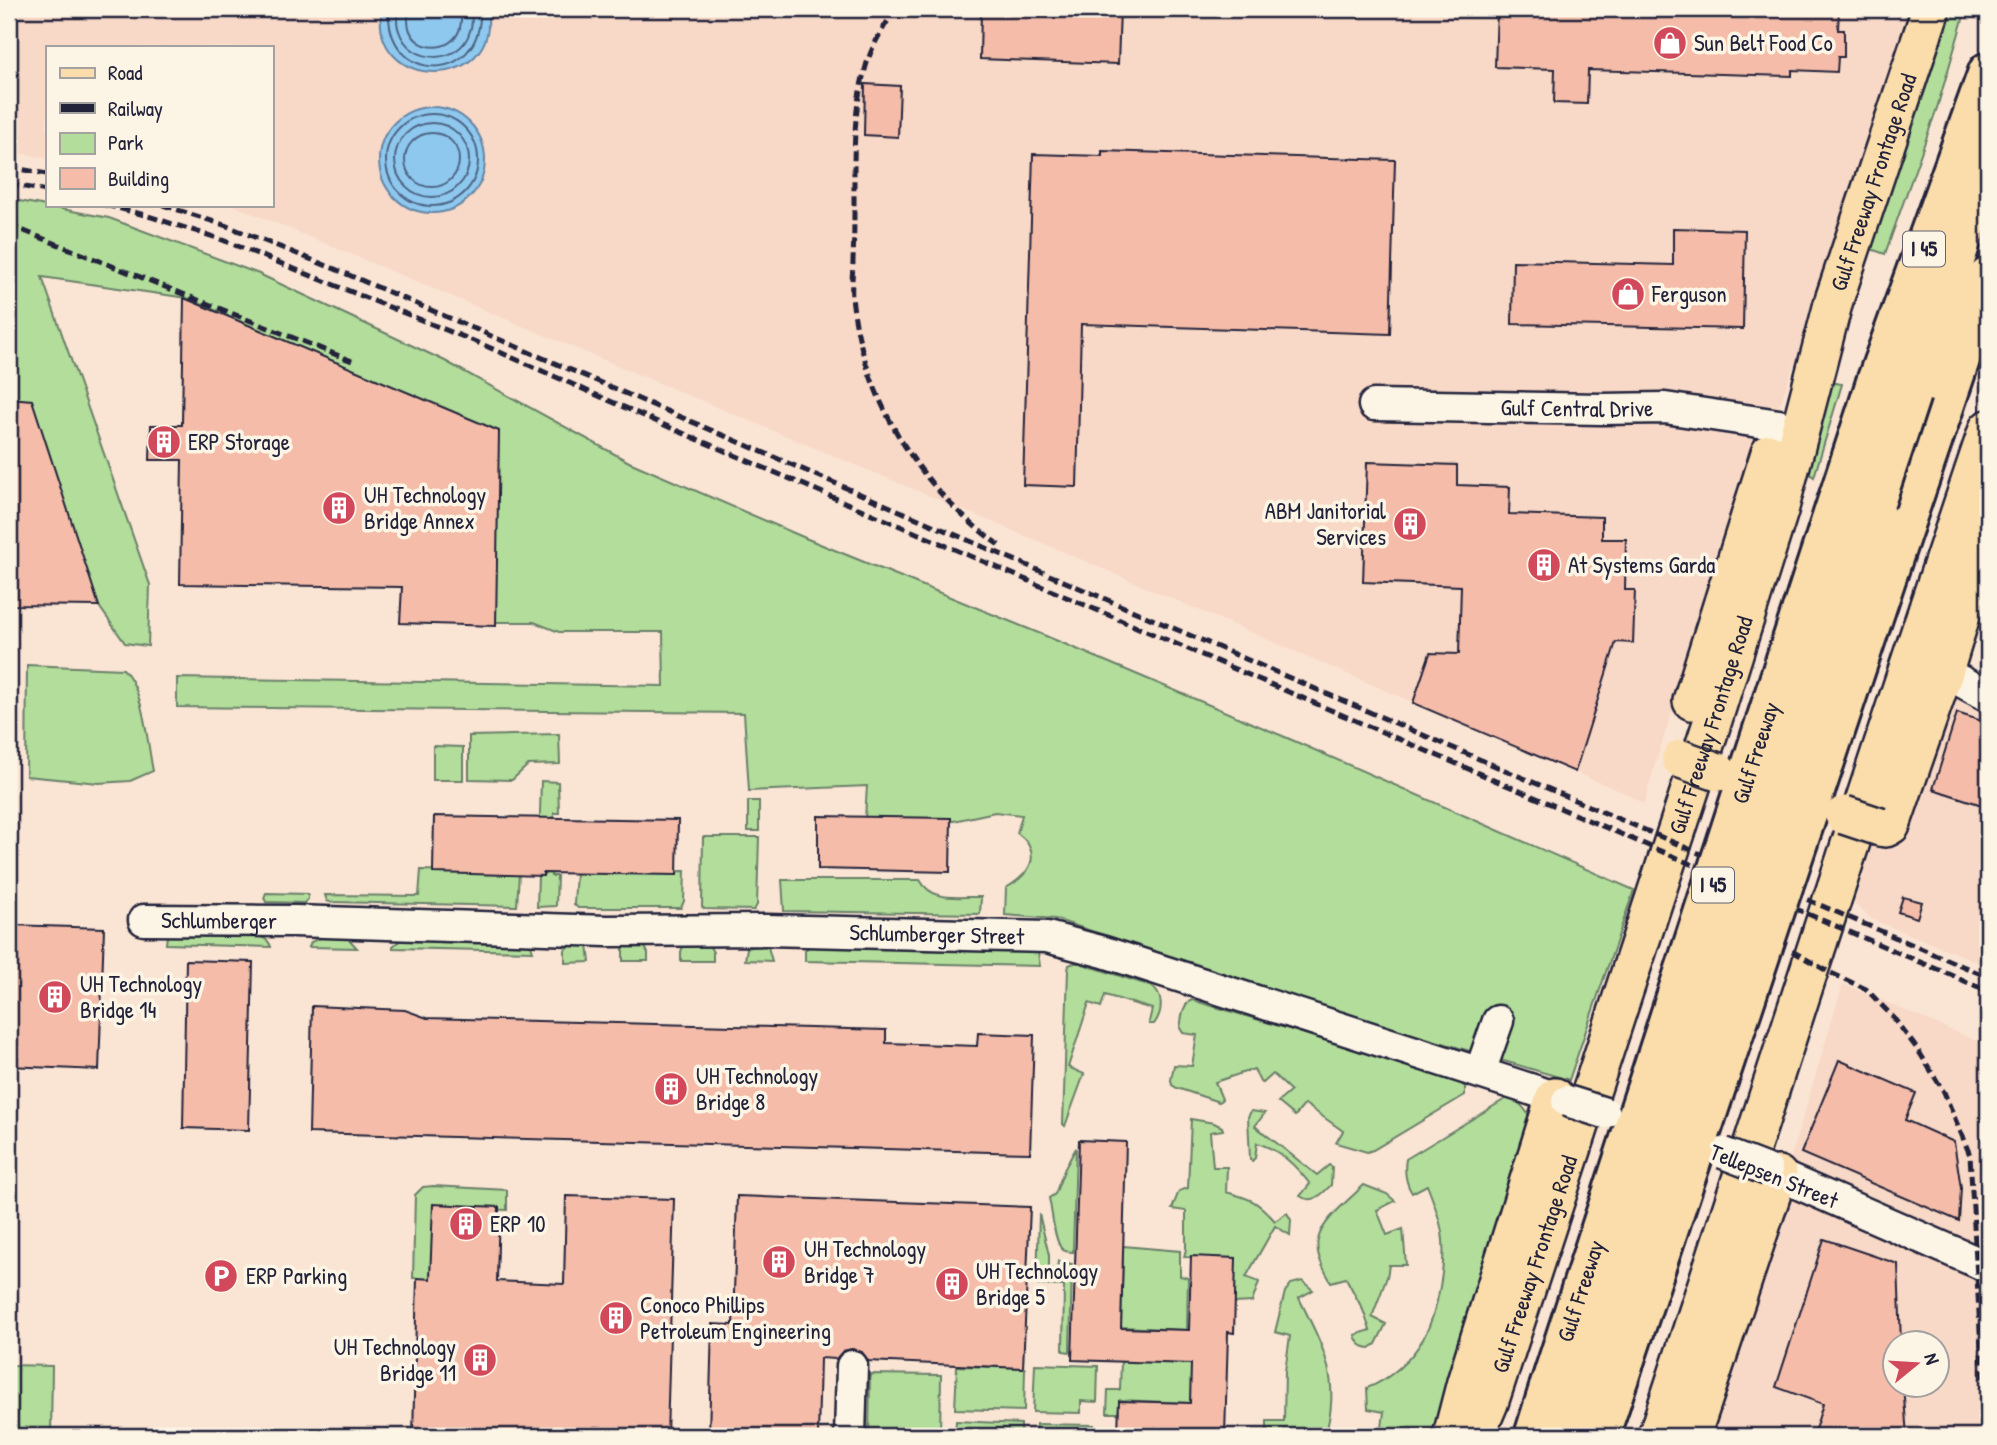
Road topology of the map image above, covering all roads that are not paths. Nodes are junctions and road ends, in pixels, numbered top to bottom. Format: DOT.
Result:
graph roads {
  1 [pos="1931,9"];
  2 [pos="1988,72"];
  3 [pos="1988,160"];
  4 [pos="1988,277"];
  5 [pos="1834,300"];
  6 [pos="1910,394"];
  7 [pos="1374,405"];
  8 [pos="1779,425"];
  9 [pos="1988,429"];
  10 [pos="1988,526"];
  11 [pos="1944,672"];
  12 [pos="1988,696"];
  13 [pos="144,920"];
  14 [pos="295,921"];
  15 [pos="1498,1021"];
  16 [pos="1480,1072"];
  17 [pos="1561,1099"];
  18 [pos="1772,1173"];
  19 [pos="1988,1267"];
  20 [pos="852,1366"];
  21 [pos="1584,1407"];
  22 [pos="850,1436"];
  23 [pos="1452,1436"];
  24 [pos="1475,1436"];
  25 [pos="1534,1436"];
  26 [pos="1568,1436"];
  27 [pos="1657,1436"];
  28 [pos="1691,1436"];
  1 -- 5 [label="main road, Gulf Freeway Frontage Road"];
  2 -- 6 [label="highway, Gulf Freeway / I 45"];
  3 -- 6 [label="highway, Gulf Freeway"];
  4 -- 6 [label="highway, Gulf Freeway / I 45"];
  5 -- 8 [label="main road"];
  5 -- 24 [label="main road, Gulf Freeway Frontage Road"];
  6 -- 21 [label="highway, Gulf Freeway / I 45, bridge"];
  6 -- 21 [label="highway, Gulf Freeway / I 45, bridge"];
  7 -- 8 [label="street, Gulf Central Drive"];
  8 -- 11 [label="main road, bridge"];
  9 -- 27 [label="main road"];
  10 -- 11 [label="main road"];
  11 -- 12 [label="street"];
  13 -- 14 [label="street, Schlumberger"];
  14 -- 16 [label="street, Schlumberger Street"];
  15 -- 16 [label="street"];
  16 -- 17 [label="street, Schlumberger Street"];
  17 -- 18 [label="street, Tellepsen Street, bridge"];
  17 -- 23 [label="main road"];
  18 -- 19 [label="street, Tellepsen Street"];
  18 -- 28 [label="main road"];
  20 -- 22 [label="street"];
  21 -- 25 [label="highway, Gulf Freeway / I 45"];
  21 -- 26 [label="highway, Gulf Freeway"];
}
